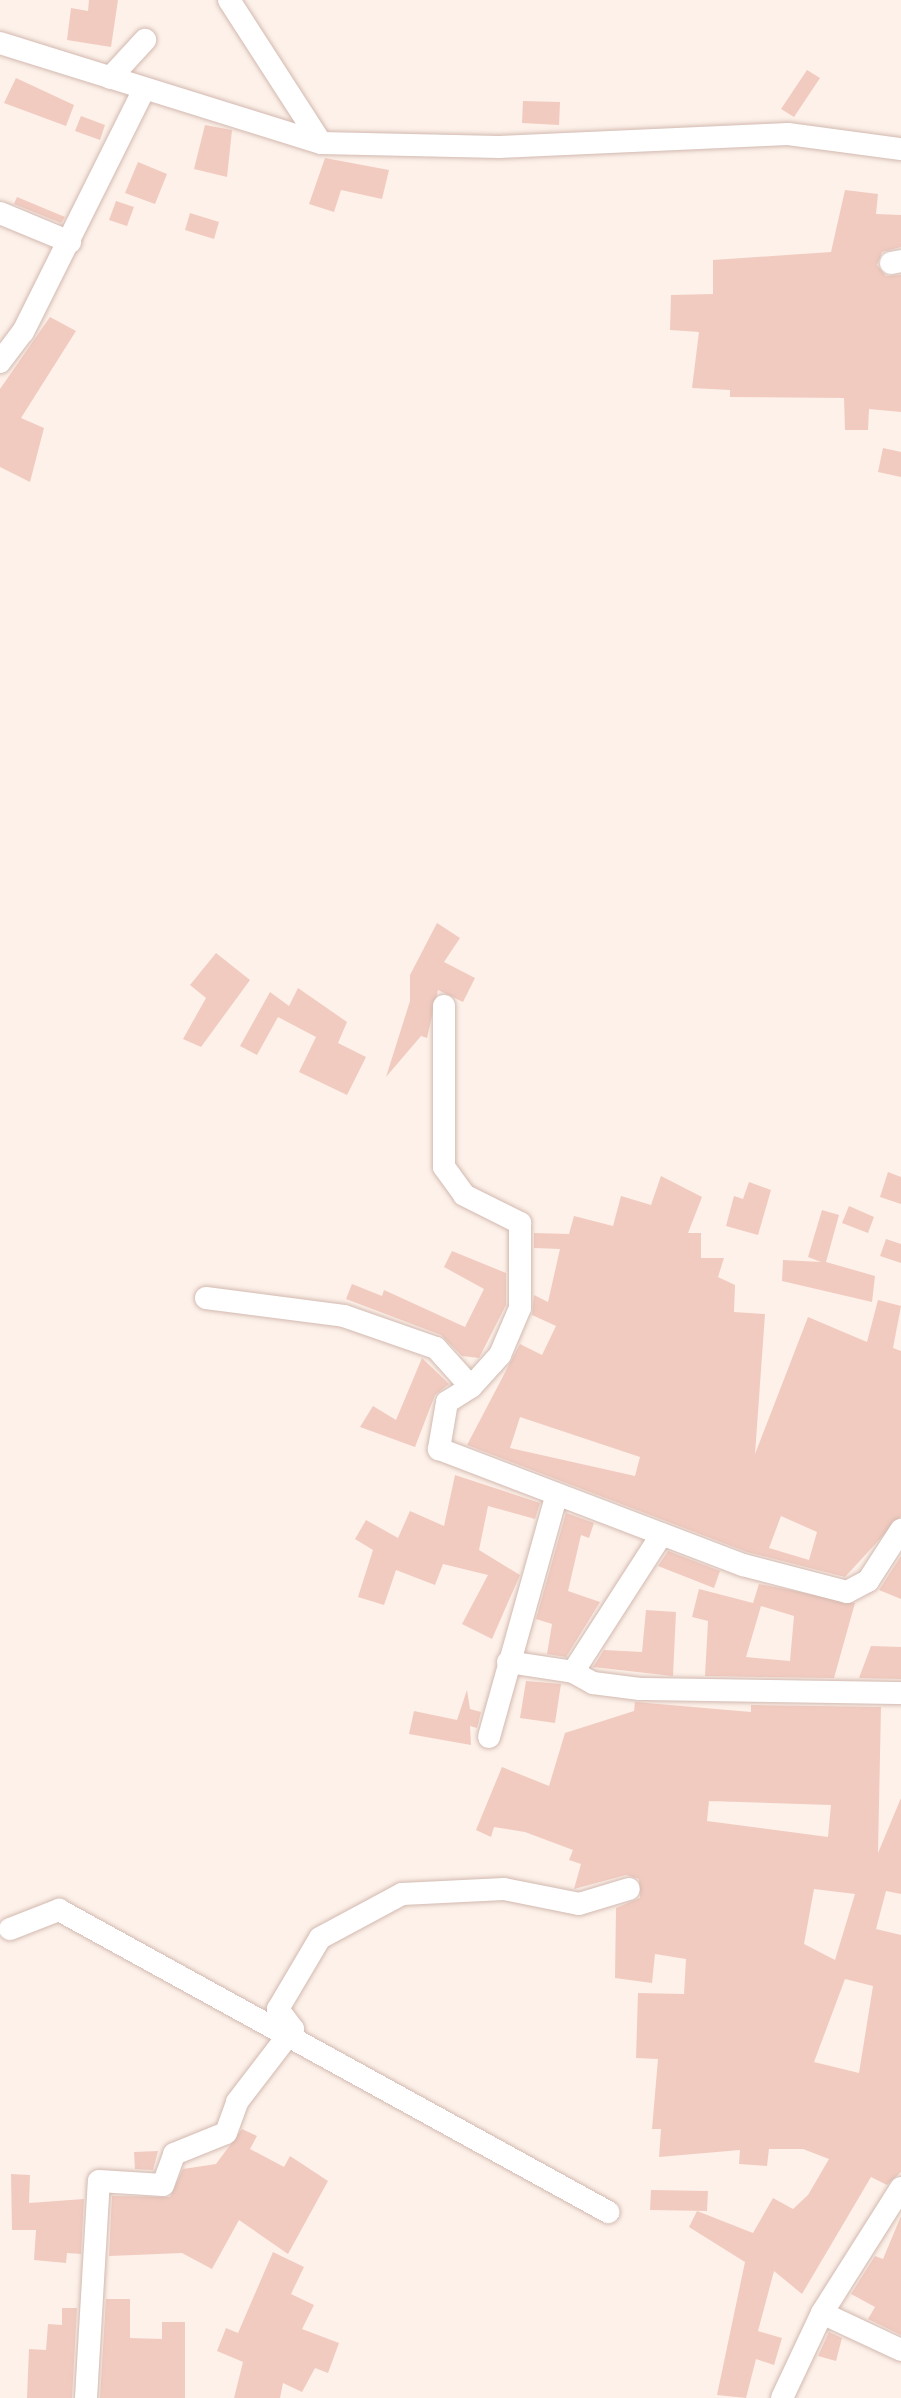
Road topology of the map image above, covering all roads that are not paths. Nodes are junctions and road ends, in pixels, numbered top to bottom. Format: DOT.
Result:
graph roads {
  1 [pos="229,0"];
  2 [pos="145,40"];
  3 [pos="0,43"];
  4 [pos="110,78"];
  5 [pos="144,89"];
  6 [pos="321,143"];
  7 [pos="901,149"];
  8 [pos="0,213"];
  9 [pos="70,242"];
  10 [pos="0,362"];
  11 [pos="444,1006"];
  12 [pos="206,1298"];
  13 [pos="471,1387"];
  14 [pos="557,1494"];
  15 [pos="901,1530"];
  16 [pos="662,1534"];
  17 [pos="508,1662"];
  18 [pos="573,1672"];
  19 [pos="901,1693"];
  20 [pos="489,1737"];
  21 [pos="629,1889"];
  22 [pos="10,1929"];
  23 [pos="290,2035"];
  24 [pos="901,2188"];
  25 [pos="608,2212"];
  26 [pos="822,2313"];
  27 [pos="901,2350"];
  28 [pos="86,2398"];
  29 [pos="782,2398"];
  1 -- 6 [label="street"];
  2 -- 4 [label="street"];
  3 -- 4 [label="street"];
  4 -- 5 [label="street"];
  5 -- 6 [label="street"];
  5 -- 9 [label="street"];
  6 -- 7 [label="street"];
  8 -- 9 [label="street"];
  9 -- 10 [label="street"];
  11 -- 13 [label="street"];
  12 -- 13 [label="street"];
  13 -- 14 [label="street"];
  14 -- 16 [label="street"];
  14 -- 17 [label="street"];
  15 -- 16 [label="street"];
  16 -- 18 [label="street"];
  17 -- 18 [label="street"];
  17 -- 20 [label="street"];
  18 -- 19 [label="street"];
  21 -- 23 [label="street"];
  22 -- 23 [label="street"];
  23 -- 25 [label="street"];
  23 -- 28 [label="street"];
  24 -- 26 [label="street"];
  26 -- 27 [label="street"];
  26 -- 29 [label="street"];
}
